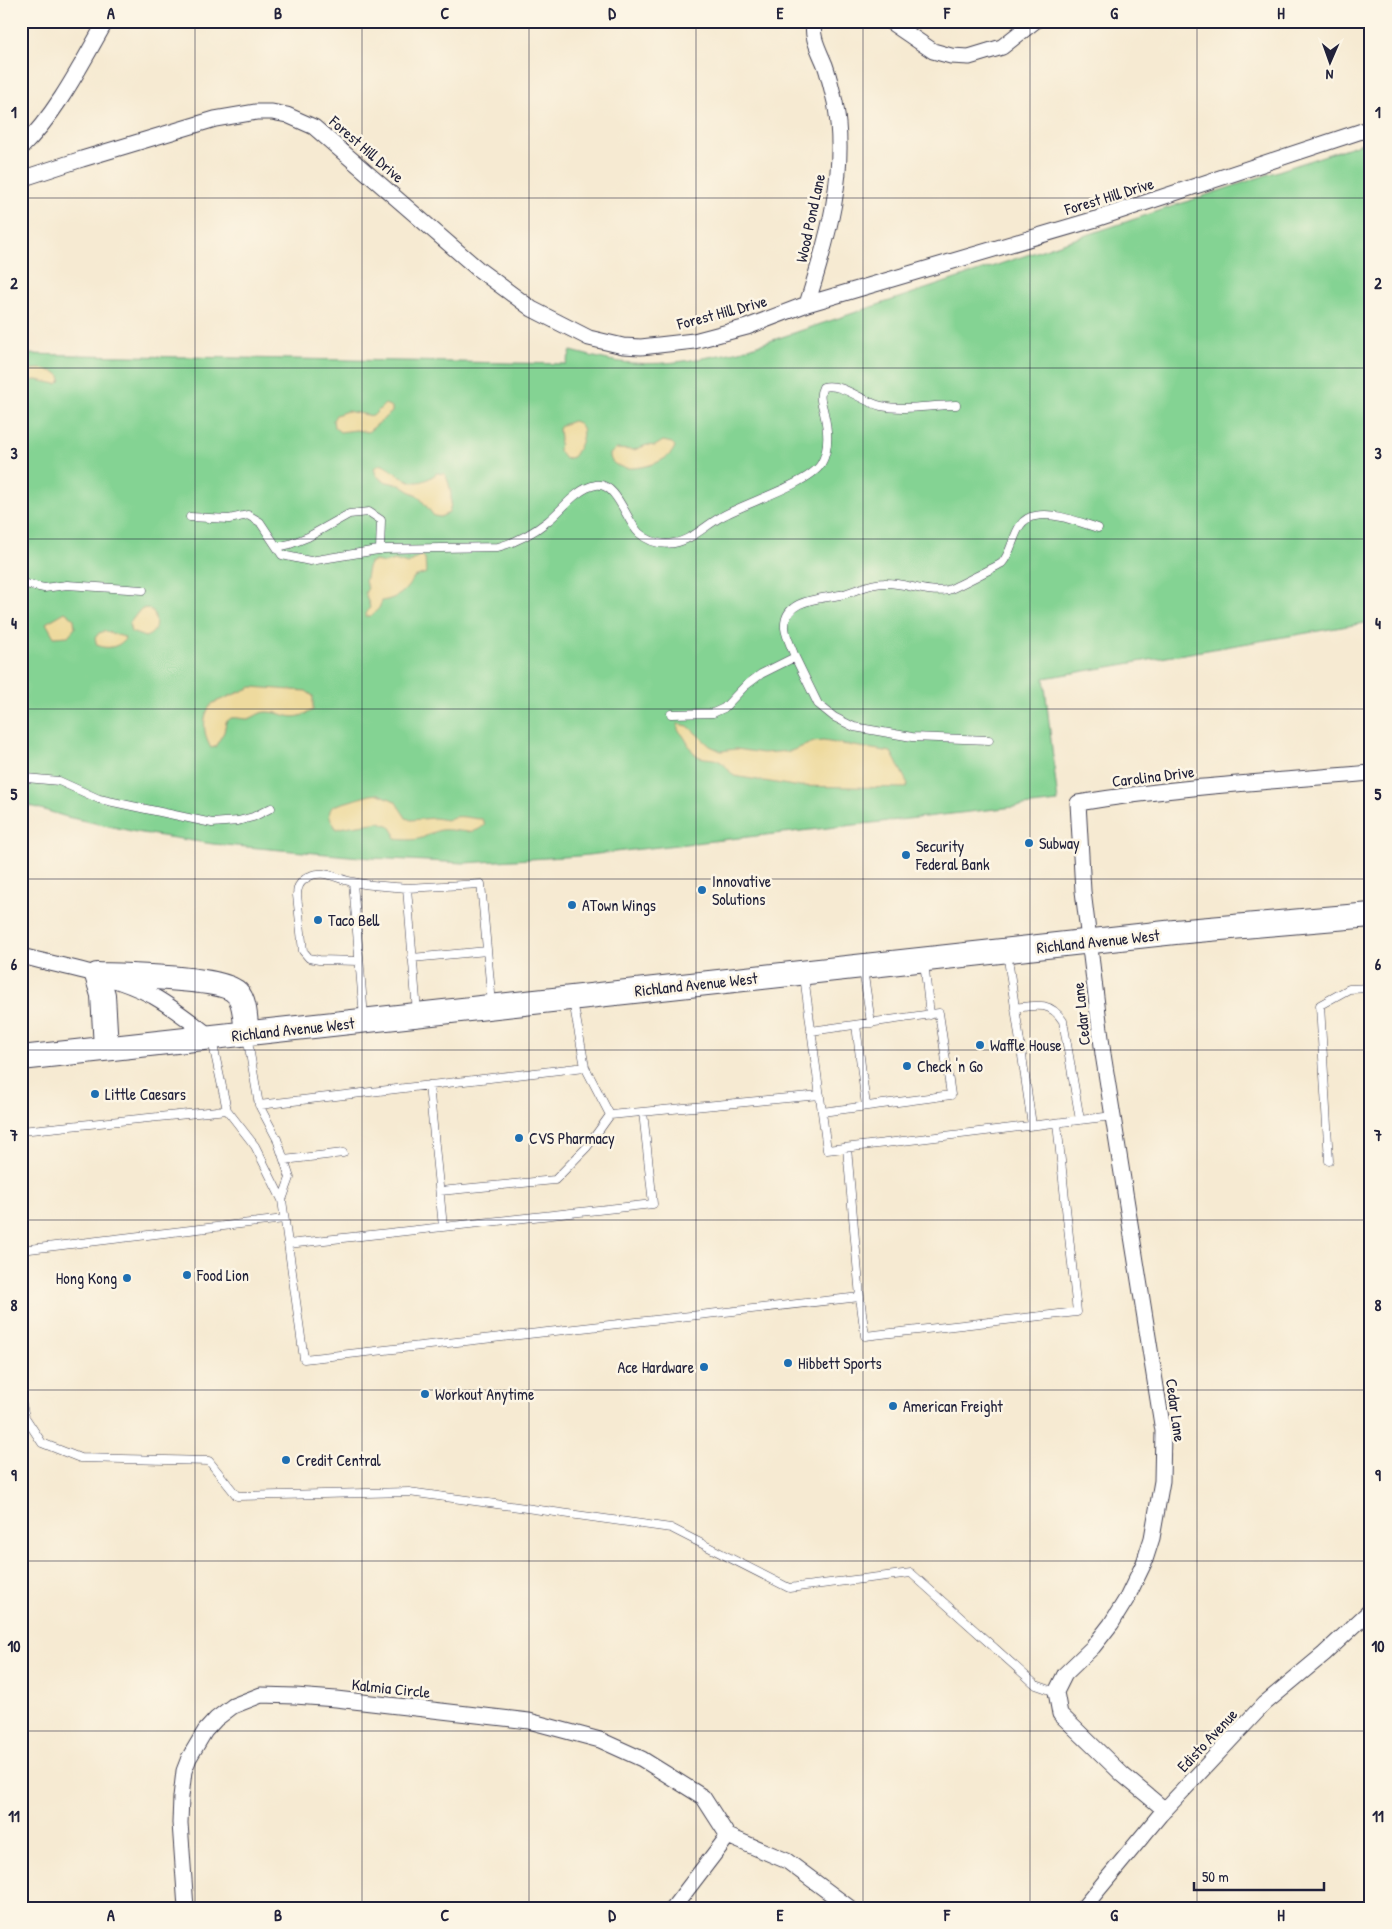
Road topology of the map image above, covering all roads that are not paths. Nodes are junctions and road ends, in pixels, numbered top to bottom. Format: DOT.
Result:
graph roads {
  1 [pos="106,21"];
  2 [pos="814,21"];
  3 [pos="889,21"];
  4 [pos="1035,21"];
  5 [pos="1371,128"];
  6 [pos="21,148"];
  7 [pos="21,179"];
  8 [pos="807,304"];
  9 [pos="956,405"];
  10 [pos="190,518"];
  11 [pos="1098,528"];
  12 [pos="277,547"];
  13 [pos="380,550"];
  14 [pos="21,582"];
  15 [pos="143,590"];
  16 [pos="794,657"];
  17 [pos="671,714"];
  18 [pos="989,740"];
  19 [pos="1371,773"];
  20 [pos="21,776"];
  21 [pos="271,808"];
  22 [pos="353,882"];
  23 [pos="407,888"];
  24 [pos="1371,915"];
  25 [pos="1091,942"];
  26 [pos="487,951"];
  27 [pos="1007,951"];
  28 [pos="21,956"];
  29 [pos="412,958"];
  30 [pos="924,960"];
  31 [pos="359,961"];
  32 [pos="863,967"];
  33 [pos="803,974"];
  34 [pos="97,976"];
  35 [pos="1371,988"];
  36 [pos="572,997"];
  37 [pos="492,1006"];
  38 [pos="1015,1008"];
  39 [pos="418,1015"];
  40 [pos="930,1015"];
  41 [pos="364,1021"];
  42 [pos="870,1023"];
  43 [pos="856,1025"];
  44 [pos="811,1031"];
  45 [pos="247,1034"];
  46 [pos="212,1038"];
  47 [pos="106,1048"];
  48 [pos="21,1058"];
  49 [pos="585,1067"];
  50 [pos="428,1085"];
  51 [pos="820,1095"];
  52 [pos="259,1105"];
  53 [pos="866,1106"];
  54 [pos="227,1110"];
  55 [pos="643,1112"];
  56 [pos="822,1112"];
  57 [pos="610,1115"];
  58 [pos="1113,1116"];
  59 [pos="1080,1120"];
  60 [pos="1057,1122"];
  61 [pos="1032,1126"];
  62 [pos="21,1131"];
  63 [pos="847,1148"];
  64 [pos="343,1153"];
  65 [pos="284,1160"];
  66 [pos="1330,1161"];
  67 [pos="440,1191"];
  68 [pos="282,1200"];
  69 [pos="284,1219"];
  70 [pos="443,1227"];
  71 [pos="288,1244"];
  72 [pos="21,1250"];
  73 [pos="860,1297"];
  74 [pos="21,1400"];
  75 [pos="1371,1610"];
  76 [pos="1056,1692"];
  77 [pos="1165,1810"];
  78 [pos="728,1836"];
  79 [pos="186,1908"];
  80 [pos="672,1908"];
  81 [pos="850,1908"];
  82 [pos="1083,1908"];
  1 -- 6 [label="street"];
  2 -- 8 [label="street, Wood Pond Lane"];
  3 -- 4 [label="street"];
  5 -- 8 [label="street, Forest Hill Drive"];
  7 -- 8 [label="street, Forest Hill Drive"];
  9 -- 13 [label="lane"];
  10 -- 12 [label="lane"];
  11 -- 16 [label="lane"];
  12 -- 13 [label="lane"];
  12 -- 13 [label="lane"];
  14 -- 15 [label="lane"];
  16 -- 17 [label="lane"];
  16 -- 18 [label="lane"];
  19 -- 25 [label="street, Carolina Drive"];
  20 -- 21 [label="lane"];
  22 -- 23 [label="lane"];
  22 -- 31 [label="lane"];
  22 -- 31 [label="lane"];
  23 -- 26 [label="lane"];
  23 -- 29 [label="lane"];
  24 -- 25 [label="main road, Richland Avenue West"];
  25 -- 27 [label="main road, Richland Avenue West"];
  25 -- 58 [label="street, Cedar Lane"];
  26 -- 29 [label="lane"];
  26 -- 37 [label="lane"];
  27 -- 30 [label="main road, Richland Avenue West"];
  27 -- 38 [label="lane"];
  28 -- 34 [label="street"];
  29 -- 39 [label="lane"];
  30 -- 32 [label="main road, Richland Avenue West"];
  30 -- 40 [label="lane"];
  31 -- 41 [label="lane"];
  32 -- 33 [label="main road, Richland Avenue West"];
  32 -- 42 [label="lane"];
  33 -- 36 [label="main road, Richland Avenue West"];
  33 -- 44 [label="lane"];
  34 -- 45 [label="main road"];
  34 -- 46 [label="street"];
  34 -- 47 [label="main road"];
  35 -- 66 [label="lane"];
  36 -- 37 [label="main road, Richland Avenue West"];
  36 -- 49 [label="lane"];
  37 -- 39 [label="main road, Richland Avenue West"];
  38 -- 59 [label="lane"];
  38 -- 61 [label="lane"];
  39 -- 41 [label="main road, Richland Avenue West"];
  40 -- 42 [label="lane"];
  40 -- 53 [label="lane"];
  41 -- 45 [label="main road, Richland Avenue West"];
  42 -- 43 [label="lane"];
  43 -- 44 [label="lane"];
  43 -- 53 [label="lane"];
  44 -- 51 [label="lane"];
  45 -- 46 [label="main road, Richland Avenue West"];
  45 -- 52 [label="lane"];
  46 -- 47 [label="main road, Richland Avenue West"];
  46 -- 54 [label="lane"];
  47 -- 48 [label="main road, Richland Avenue West"];
  49 -- 50 [label="lane"];
  49 -- 57 [label="lane"];
  50 -- 52 [label="lane"];
  50 -- 67 [label="lane"];
  51 -- 55 [label="lane"];
  51 -- 56 [label="lane"];
  52 -- 65 [label="lane"];
  53 -- 56 [label="lane"];
  54 -- 62 [label="lane"];
  54 -- 68 [label="lane"];
  55 -- 57 [label="lane"];
  55 -- 70 [label="lane"];
  56 -- 63 [label="lane"];
  57 -- 67 [label="lane"];
  58 -- 59 [label="lane"];
  58 -- 76 [label="street, Cedar Lane"];
  59 -- 60 [label="lane"];
  60 -- 61 [label="lane"];
  60 -- 73 [label="lane"];
  61 -- 63 [label="lane"];
  63 -- 73 [label="lane"];
  64 -- 65 [label="lane"];
  65 -- 68 [label="lane"];
  67 -- 70 [label="lane"];
  68 -- 69 [label="lane"];
  69 -- 71 [label="lane"];
  69 -- 72 [label="lane"];
  70 -- 71 [label="lane"];
  71 -- 73 [label="lane"];
  74 -- 76 [label="lane"];
  75 -- 77 [label="street, Edisto Avenue"];
  76 -- 77 [label="street"];
  77 -- 82 [label="street, Edisto Avenue"];
  78 -- 79 [label="street, Kalmia Circle"];
  78 -- 80 [label="street"];
  78 -- 81 [label="street"];
}
